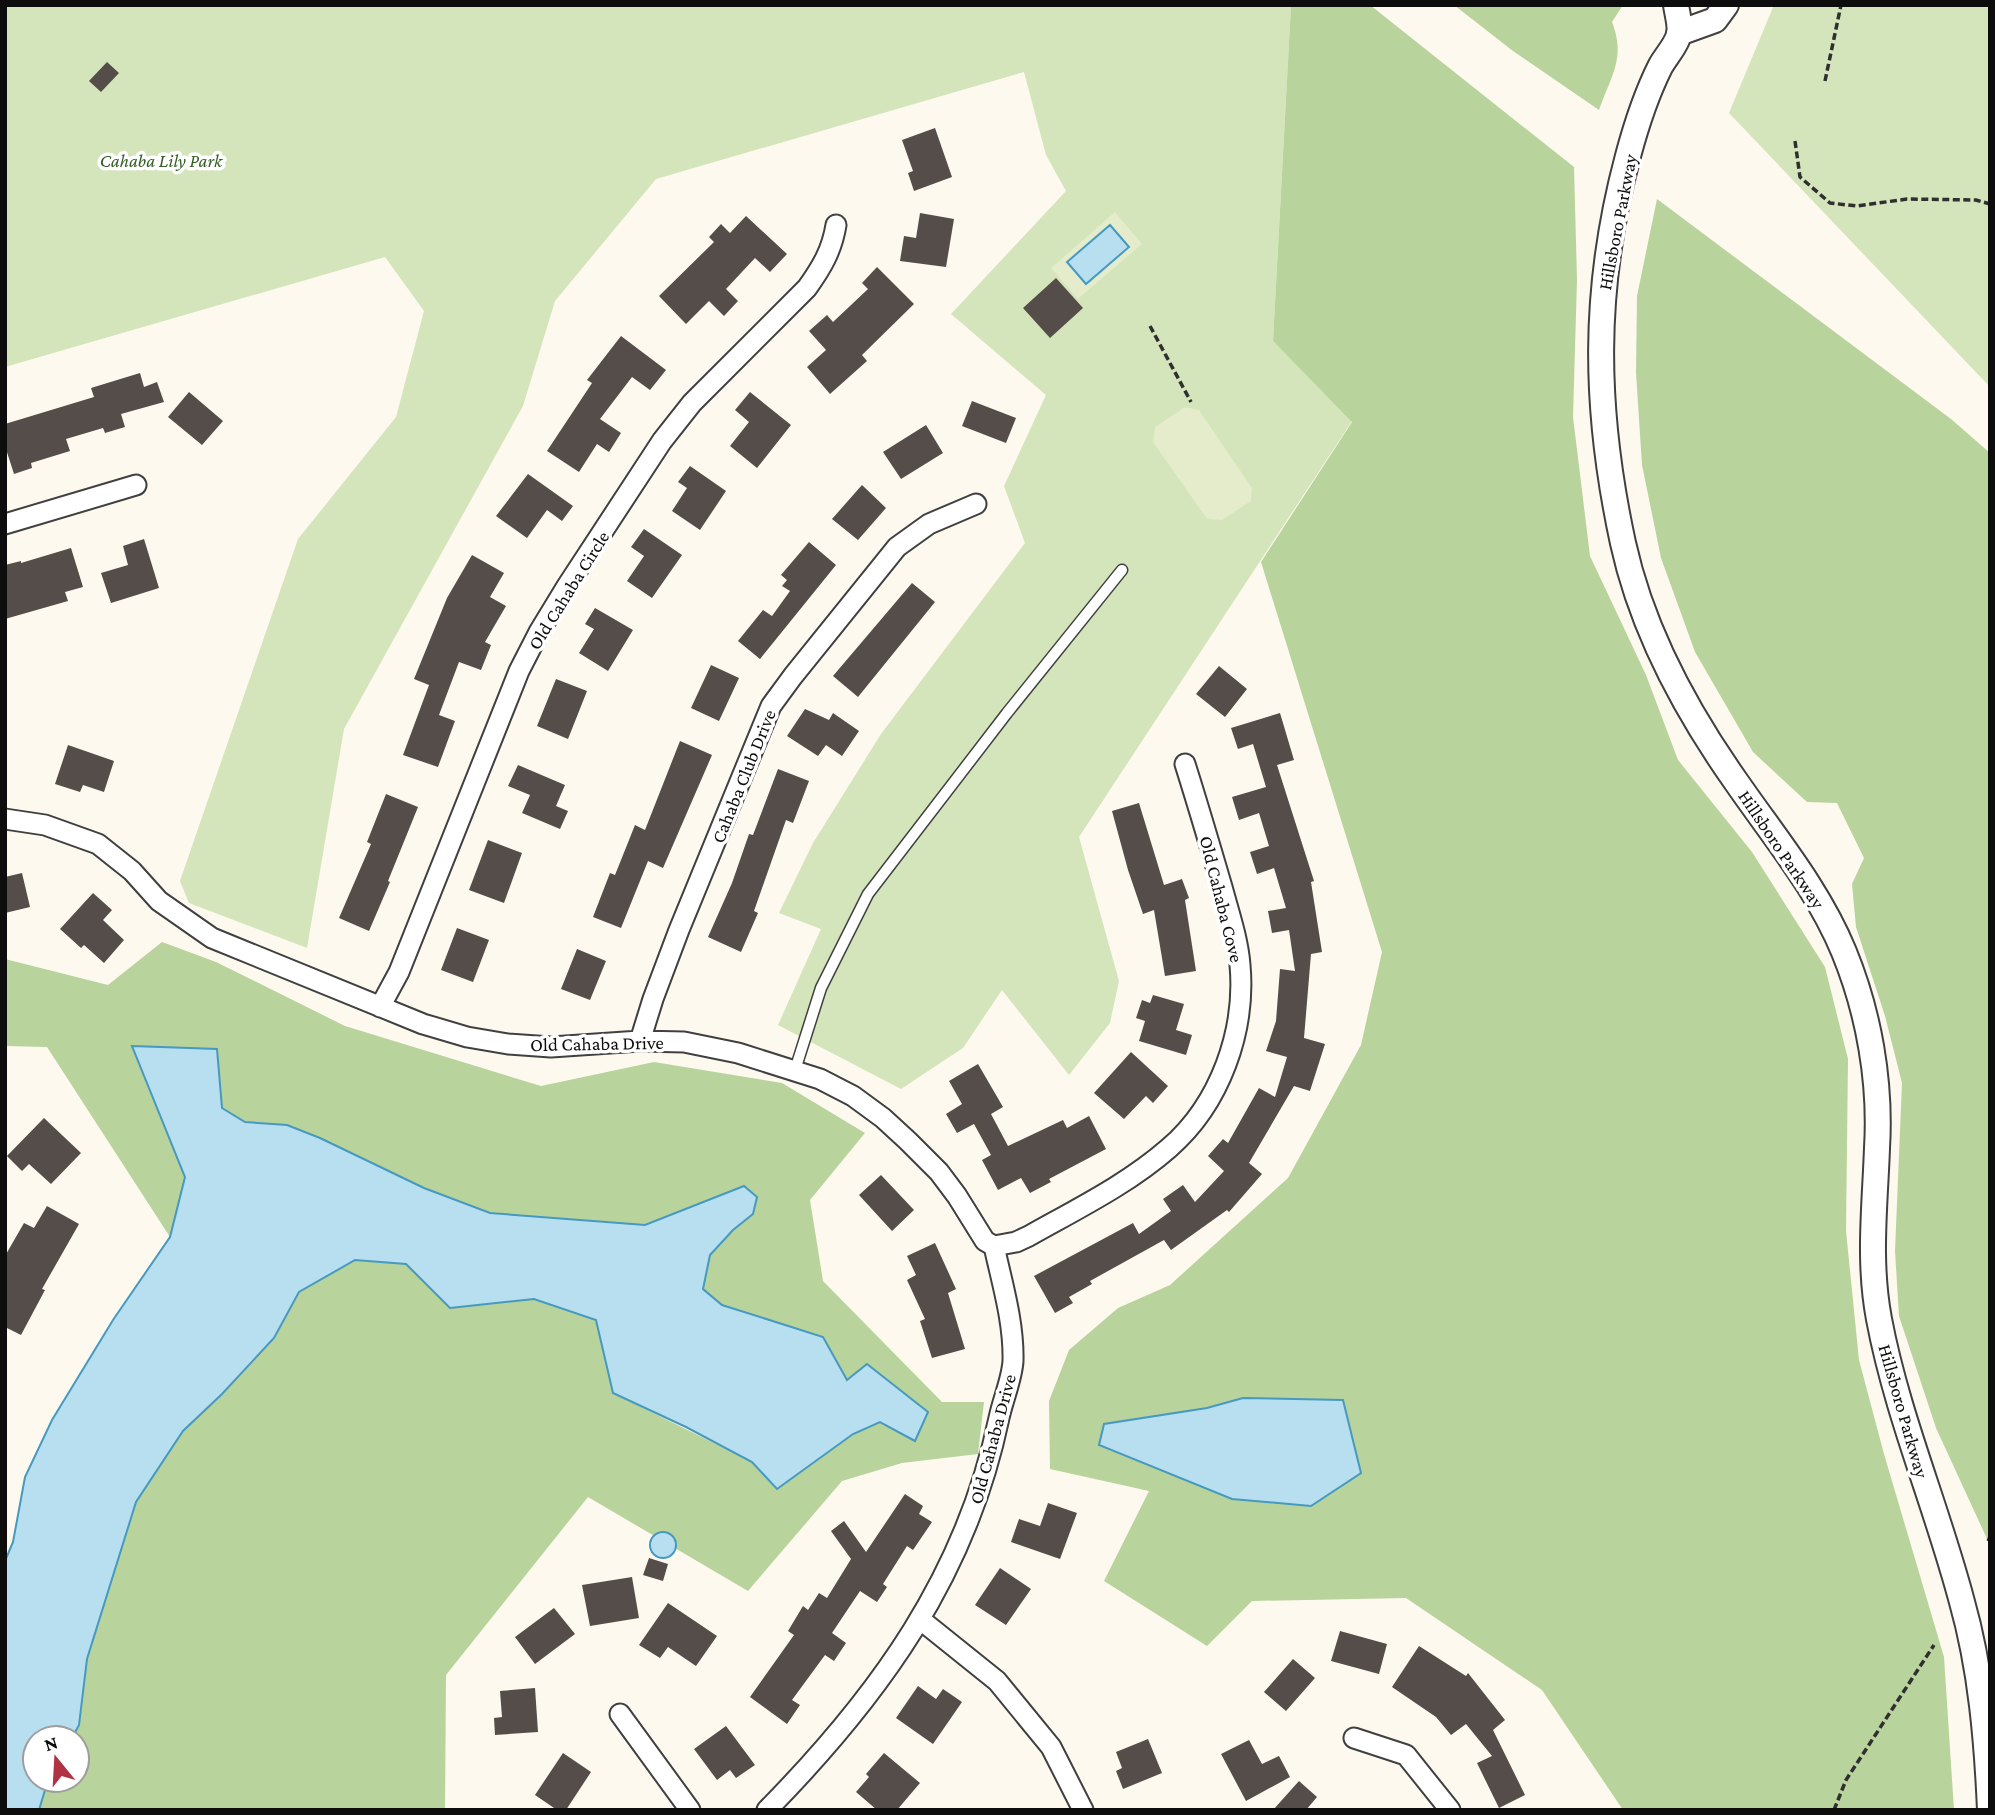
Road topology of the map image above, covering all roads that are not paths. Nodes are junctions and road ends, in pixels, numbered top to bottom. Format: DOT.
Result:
graph roads {
  1 [pos="1676,5"];
  2 [pos="1726,5"];
  3 [pos="1679,33"];
  4 [pos="836,225"];
  5 [pos="136,485"];
  6 [pos="975,503"];
  7 [pos="5,524"];
  8 [pos="1122,570"];
  9 [pos="1185,764"];
  10 [pos="5,819"];
  11 [pos="380,1007"];
  12 [pos="640,1041"];
  13 [pos="795,1070"];
  14 [pos="994,1246"];
  15 [pos="920,1620"];
  16 [pos="620,1714"];
  17 [pos="1354,1738"];
  18 [pos="1989,1774"];
  19 [pos="690,1810"];
  20 [pos="767,1810"];
  21 [pos="1083,1810"];
  22 [pos="1450,1810"];
  23 [pos="1990,1810"];
  1 -- 3 [label="street"];
  2 -- 3 [label="street"];
  3 -- 18 [label="street, Hillsboro Parkway"];
  4 -- 11 [label="street, Old Cahaba Circle"];
  5 -- 7 [label="street"];
  6 -- 12 [label="street, Cahaba Club Drive"];
  8 -- 13 [label="lane"];
  9 -- 14 [label="street, Old Cahaba Cove"];
  10 -- 11 [label="street, Old Cahaba Drive"];
  11 -- 12 [label="street, Old Cahaba Drive"];
  12 -- 13 [label="street, Old Cahaba Drive"];
  13 -- 14 [label="street, Old Cahaba Drive"];
  14 -- 15 [label="street, Old Cahaba Drive"];
  15 -- 20 [label="street, Old Cahaba Drive"];
  15 -- 21 [label="street"];
  16 -- 19 [label="street"];
  17 -- 22 [label="street"];
  18 -- 23 [label="street, Hillsboro Parkway"];
}
